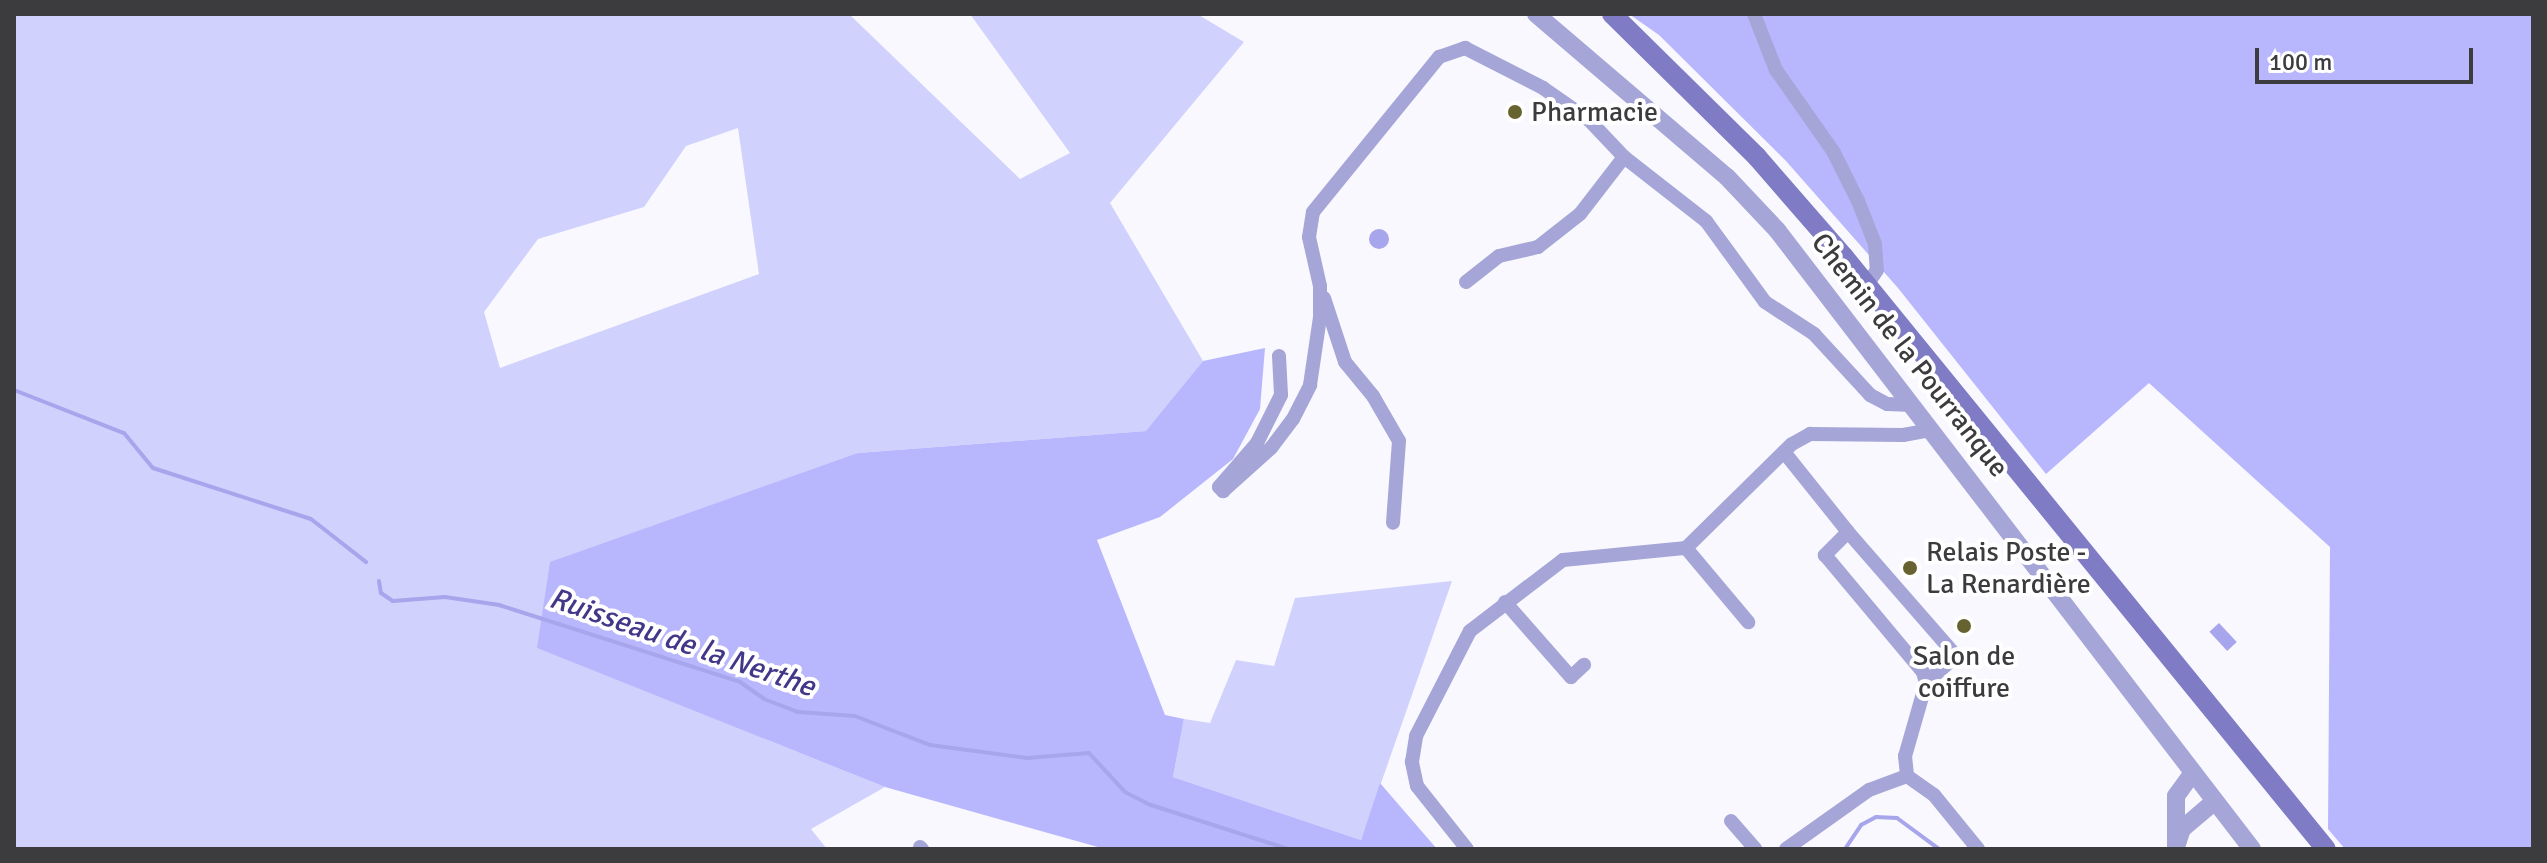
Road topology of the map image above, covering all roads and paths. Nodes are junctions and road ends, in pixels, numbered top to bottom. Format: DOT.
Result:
graph roads {
  1 [pos="1536,14"];
  2 [pos="1597,14"];
  3 [pos="1612,14"];
  4 [pos="1754,14"];
  5 [pos="1651,52"];
  6 [pos="1624,157"];
  7 [pos="1466,282"];
  8 [pos="1867,285"];
  9 [pos="1320,286"];
  10 [pos="1279,356"];
  11 [pos="1913,405"];
  12 [pos="1932,430"];
  13 [pos="1784,452"];
  14 [pos="1393,523"];
  15 [pos="1848,532"];
  16 [pos="1686,548"];
  17 [pos="1505,602"];
  18 [pos="1748,622"];
  19 [pos="1584,665"];
  20 [pos="1926,683"];
  21 [pos="2193,773"];
  22 [pos="1907,776"];
  23 [pos="2215,801"];
  24 [pos="1731,821"];
  25 [pos="2176,848"];
  26 [pos="1467,849"];
  27 [pos="1755,849"];
  28 [pos="1786,849"];
  29 [pos="1978,849"];
  30 [pos="2252,849"];
  31 [pos="2326,849"];
  1 -- 11 [label="street, Chemin de la Pourranque"];
  2 -- 5 [label="main road"];
  3 -- 5 [label="main road"];
  4 -- 8 [label="street"];
  5 -- 8 [label="main road"];
  6 -- 7 [label="street"];
  6 -- 9 [label="street"];
  6 -- 11 [label="street"];
  8 -- 31 [label="main road"];
  9 -- 10 [label="street"];
  9 -- 14 [label="street"];
  11 -- 12 [label="street, Chemin de la Pourranque"];
  12 -- 13 [label="street"];
  12 -- 21 [label="street, Chemin de la Pourranque"];
  13 -- 15 [label="street"];
  13 -- 16 [label="street"];
  15 -- 20 [label="street"];
  15 -- 20 [label="street"];
  16 -- 17 [label="street"];
  16 -- 18 [label="street"];
  17 -- 19 [label="street"];
  17 -- 26 [label="street"];
  20 -- 22 [label="street"];
  21 -- 23 [label="street, Chemin de la Pourranque"];
  21 -- 25 [label="street"];
  22 -- 28 [label="street"];
  22 -- 29 [label="street"];
  23 -- 25 [label="street"];
  23 -- 30 [label="street"];
  24 -- 27 [label="street"];
}
